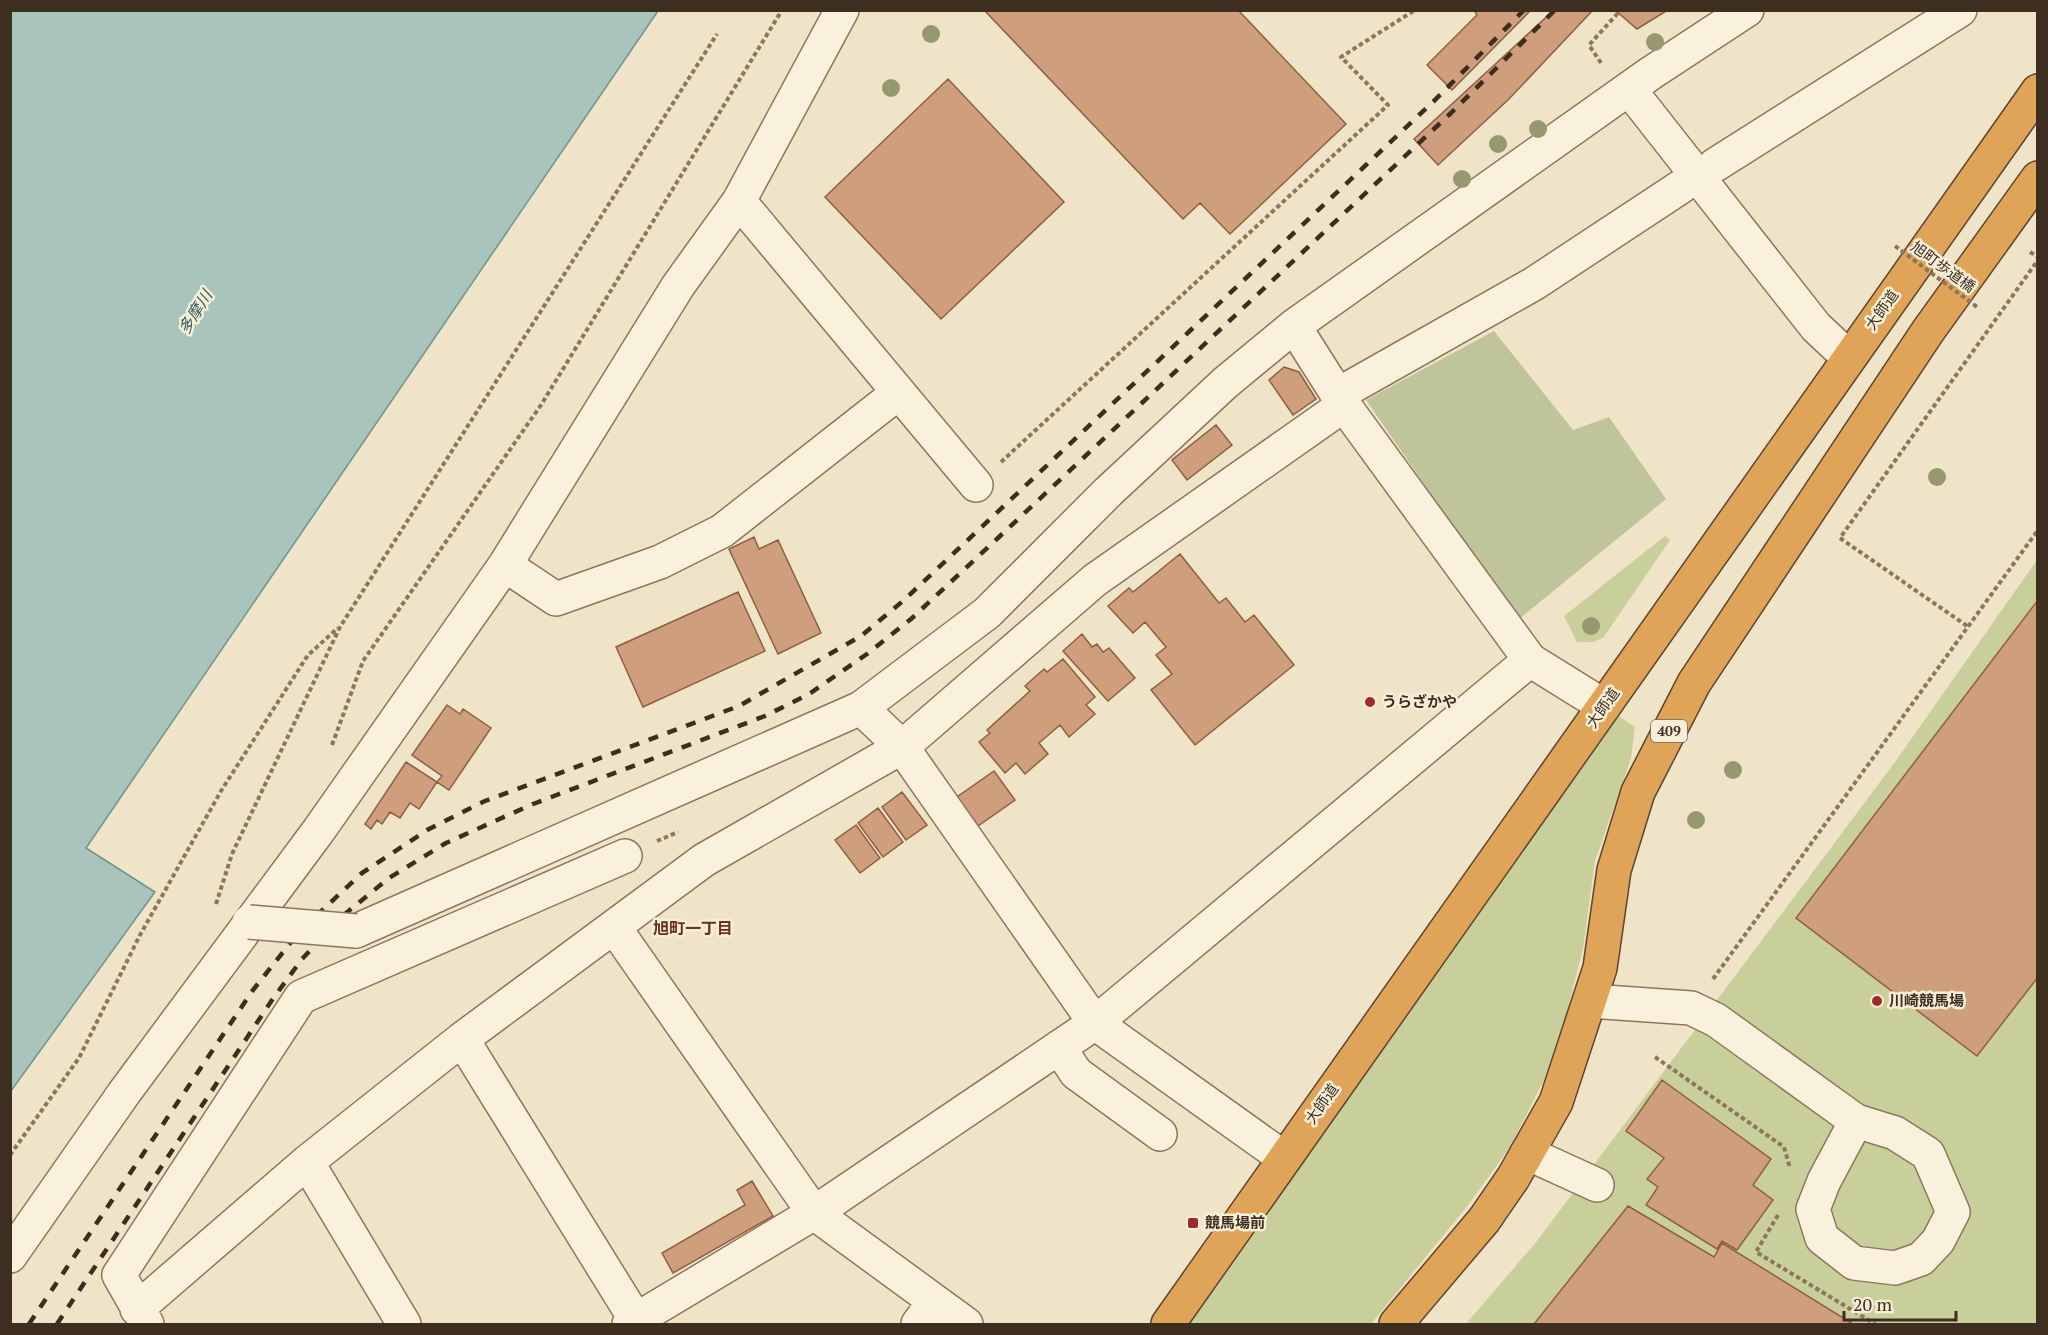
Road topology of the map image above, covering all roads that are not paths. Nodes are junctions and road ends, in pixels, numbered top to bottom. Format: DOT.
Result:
graph roads {
  1 [pos="842,10"];
  2 [pos="1747,10"];
  3 [pos="1960,10"];
  4 [pos="1629,89"];
  5 [pos="2037,91"];
  6 [pos="1715,165"];
  7 [pos="2037,178"];
  8 [pos="1682,186"];
  9 [pos="739,201"];
  10 [pos="1294,327"];
  11 [pos="1848,357"];
  12 [pos="898,393"];
  13 [pos="1341,400"];
  14 [pos="976,485"];
  15 [pos="505,566"];
  16 [pos="1530,660"];
  17 [pos="1604,706"];
  18 [pos="861,708"];
  19 [pos="902,747"];
  20 [pos="625,856"];
  21 [pos="249,922"];
  22 [pos="614,927"];
  23 [pos="1590,1001"];
  24 [pos="1095,1023"];
  25 [pos="462,1039"];
  26 [pos="1059,1047"];
  27 [pos="1856,1121"];
  28 [pos="1160,1134"];
  29 [pos="1527,1153"];
  30 [pos="1284,1158"];
  31 [pos="307,1162"];
  32 [pos="1597,1185"];
  33 [pos="814,1213"];
  34 [pos="10,1256"];
  35 [pos="926,1313"];
  36 [pos="142,1317"];
  37 [pos="633,1322"];
  38 [pos="404,1324"];
  39 [pos="966,1324"];
  40 [pos="1168,1324"];
  41 [pos="1396,1324"];
  1 -- 9 [label="street"];
  2 -- 4 [label="street"];
  3 -- 6 [label="street"];
  4 -- 10 [label="street"];
  4 -- 11 [label="street"];
  5 -- 11 [label="highway, 大師道"];
  7 -- 23 [label="highway, 409"];
  8 -- 13 [label="street"];
  9 -- 12 [label="street"];
  9 -- 15 [label="street"];
  10 -- 13 [label="street"];
  10 -- 18 [label="street"];
  11 -- 17 [label="highway, 大師道"];
  12 -- 14 [label="street"];
  12 -- 15 [label="street"];
  13 -- 16 [label="street"];
  13 -- 19 [label="street"];
  15 -- 21 [label="street"];
  16 -- 17 [label="street"];
  16 -- 24 [label="street"];
  17 -- 30 [label="highway, 大師道"];
  18 -- 19 [label="street"];
  18 -- 21 [label="street, bridge"];
  19 -- 22 [label="street"];
  19 -- 24 [label="street"];
  20 -- 36 [label="street"];
  21 -- 34 [label="street"];
  22 -- 25 [label="street"];
  22 -- 33 [label="street"];
  23 -- 27 [label="street"];
  23 -- 29 [label="highway, 409"];
  24 -- 26 [label="street"];
  24 -- 30 [label="street"];
  25 -- 31 [label="street"];
  25 -- 37 [label="street"];
  26 -- 28 [label="street"];
  26 -- 33 [label="street"];
  27 -- 27 [label="street"];
  29 -- 32 [label="street"];
  29 -- 41 [label="highway, 409"];
  30 -- 40 [label="highway, 大師道"];
  31 -- 36 [label="street"];
  31 -- 38 [label="street"];
  33 -- 35 [label="street"];
  33 -- 37 [label="street"];
  35 -- 39 [label="street"];
}
